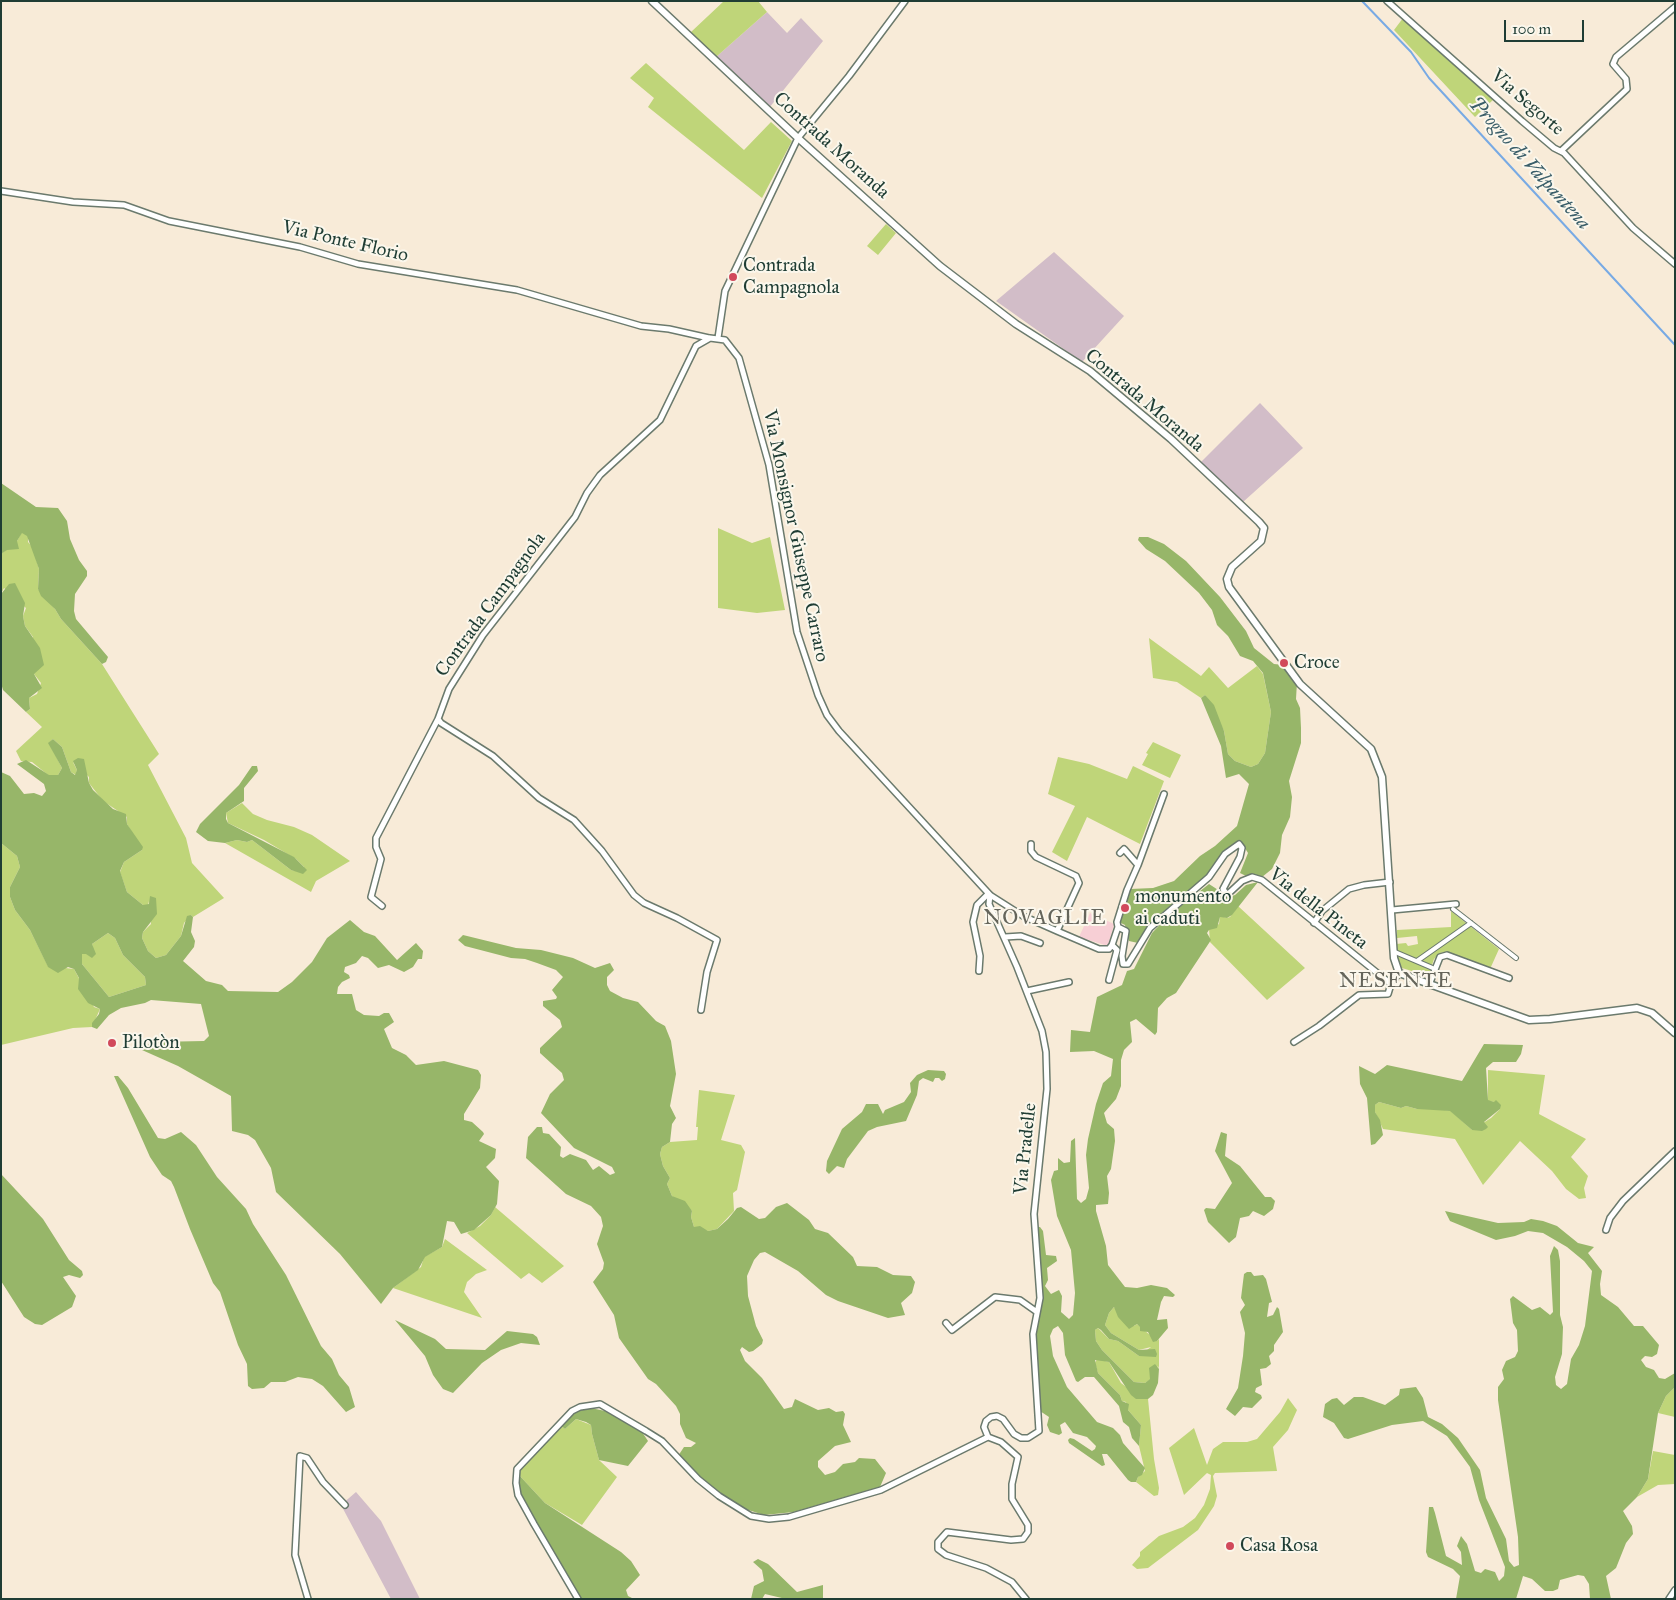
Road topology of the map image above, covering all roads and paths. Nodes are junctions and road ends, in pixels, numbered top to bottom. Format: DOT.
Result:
graph roads {
  1 [pos="652,1"];
  2 [pos="905,1"];
  3 [pos="1387,1"];
  4 [pos="1675,7"];
  5 [pos="798,138"];
  6 [pos="1561,151"];
  7 [pos="1,191"];
  8 [pos="1675,264"];
  9 [pos="710,338"];
  10 [pos="718,338"];
  11 [pos="438,719"];
  12 [pos="1164,794"];
  13 [pos="1031,844"];
  14 [pos="1120,853"];
  15 [pos="1138,865"];
  16 [pos="1390,882"];
  17 [pos="989,895"];
  18 [pos="382,906"];
  19 [pos="1455,906"];
  20 [pos="1392,910"];
  21 [pos="1314,923"];
  22 [pos="1471,923"];
  23 [pos="1118,927"];
  24 [pos="1057,932"];
  25 [pos="1006,937"];
  26 [pos="1040,943"];
  27 [pos="1112,945"];
  28 [pos="1395,952"];
  29 [pos="1516,958"];
  30 [pos="1417,961"];
  31 [pos="1435,969"];
  32 [pos="979,971"];
  33 [pos="1399,973"];
  34 [pos="1509,978"];
  35 [pos="1109,980"];
  36 [pos="1069,982"];
  37 [pos="1391,984"];
  38 [pos="1429,985"];
  39 [pos="1027,992"];
  40 [pos="701,1010"];
  41 [pos="1675,1033"];
  42 [pos="1294,1042"];
  43 [pos="1675,1151"];
  44 [pos="1606,1230"];
  45 [pos="1037,1312"];
  46 [pos="946,1323"];
  47 [pos="988,1437"];
  48 [pos="345,1505"];
  49 [pos="1675,1590"];
  50 [pos="308,1599"];
  51 [pos="578,1599"];
  52 [pos="1026,1599"];
  53 [pos="1669,1599"];
  1 -- 5 [label="street, Contrada Moranda"];
  2 -- 5 [label="street"];
  3 -- 6 [label="street, Via Segorte"];
  4 -- 6 [label="street, Via Segorte"];
  5 -- 10 [label="street"];
  5 -- 16 [label="street, Contrada Moranda"];
  6 -- 8 [label="street"];
  7 -- 9 [label="street, Via Ponte Florio"];
  9 -- 10 [label="street"];
  9 -- 11 [label="street, Contrada Campagnola"];
  10 -- 17 [label="street, Via Monsignor Giuseppe Carraro"];
  11 -- 18 [label="street, Contrada Campagnola"];
  11 -- 40 [label="street"];
  12 -- 15 [label="street"];
  13 -- 24 [label="street"];
  14 -- 15 [label="street"];
  15 -- 23 [label="street"];
  16 -- 20 [label="street"];
  16 -- 21 [label="street"];
  17 -- 24 [label="street"];
  17 -- 25 [label="street, Via Pradelle"];
  17 -- 32 [label="street"];
  19 -- 20 [label="street"];
  19 -- 22 [label="street"];
  20 -- 28 [label="street"];
  21 -- 23 [label="street, Via della Pineta"];
  21 -- 37 [label="street, Via della Pineta"];
  22 -- 29 [label="street"];
  22 -- 30 [label="street"];
  23 -- 27 [label="street"];
  24 -- 27 [label="street"];
  25 -- 26 [label="street"];
  25 -- 39 [label="street, Via Pradelle"];
  27 -- 35 [label="street"];
  28 -- 30 [label="street"];
  28 -- 33 [label="street"];
  30 -- 31 [label="street"];
  31 -- 34 [label="street"];
  31 -- 38 [label="street"];
  33 -- 37 [label="street"];
  33 -- 38 [label="street"];
  36 -- 39 [label="street"];
  37 -- 42 [label="street"];
  38 -- 41 [label="street"];
  39 -- 45 [label="street, Via Pradelle"];
  43 -- 44 [label="street"];
  45 -- 46 [label="street"];
  45 -- 47 [label="street, Via Pradelle"];
  47 -- 51 [label="street"];
  47 -- 52 [label="street"];
  48 -- 50 [label="street"];
  49 -- 53 [label="street"];
}
